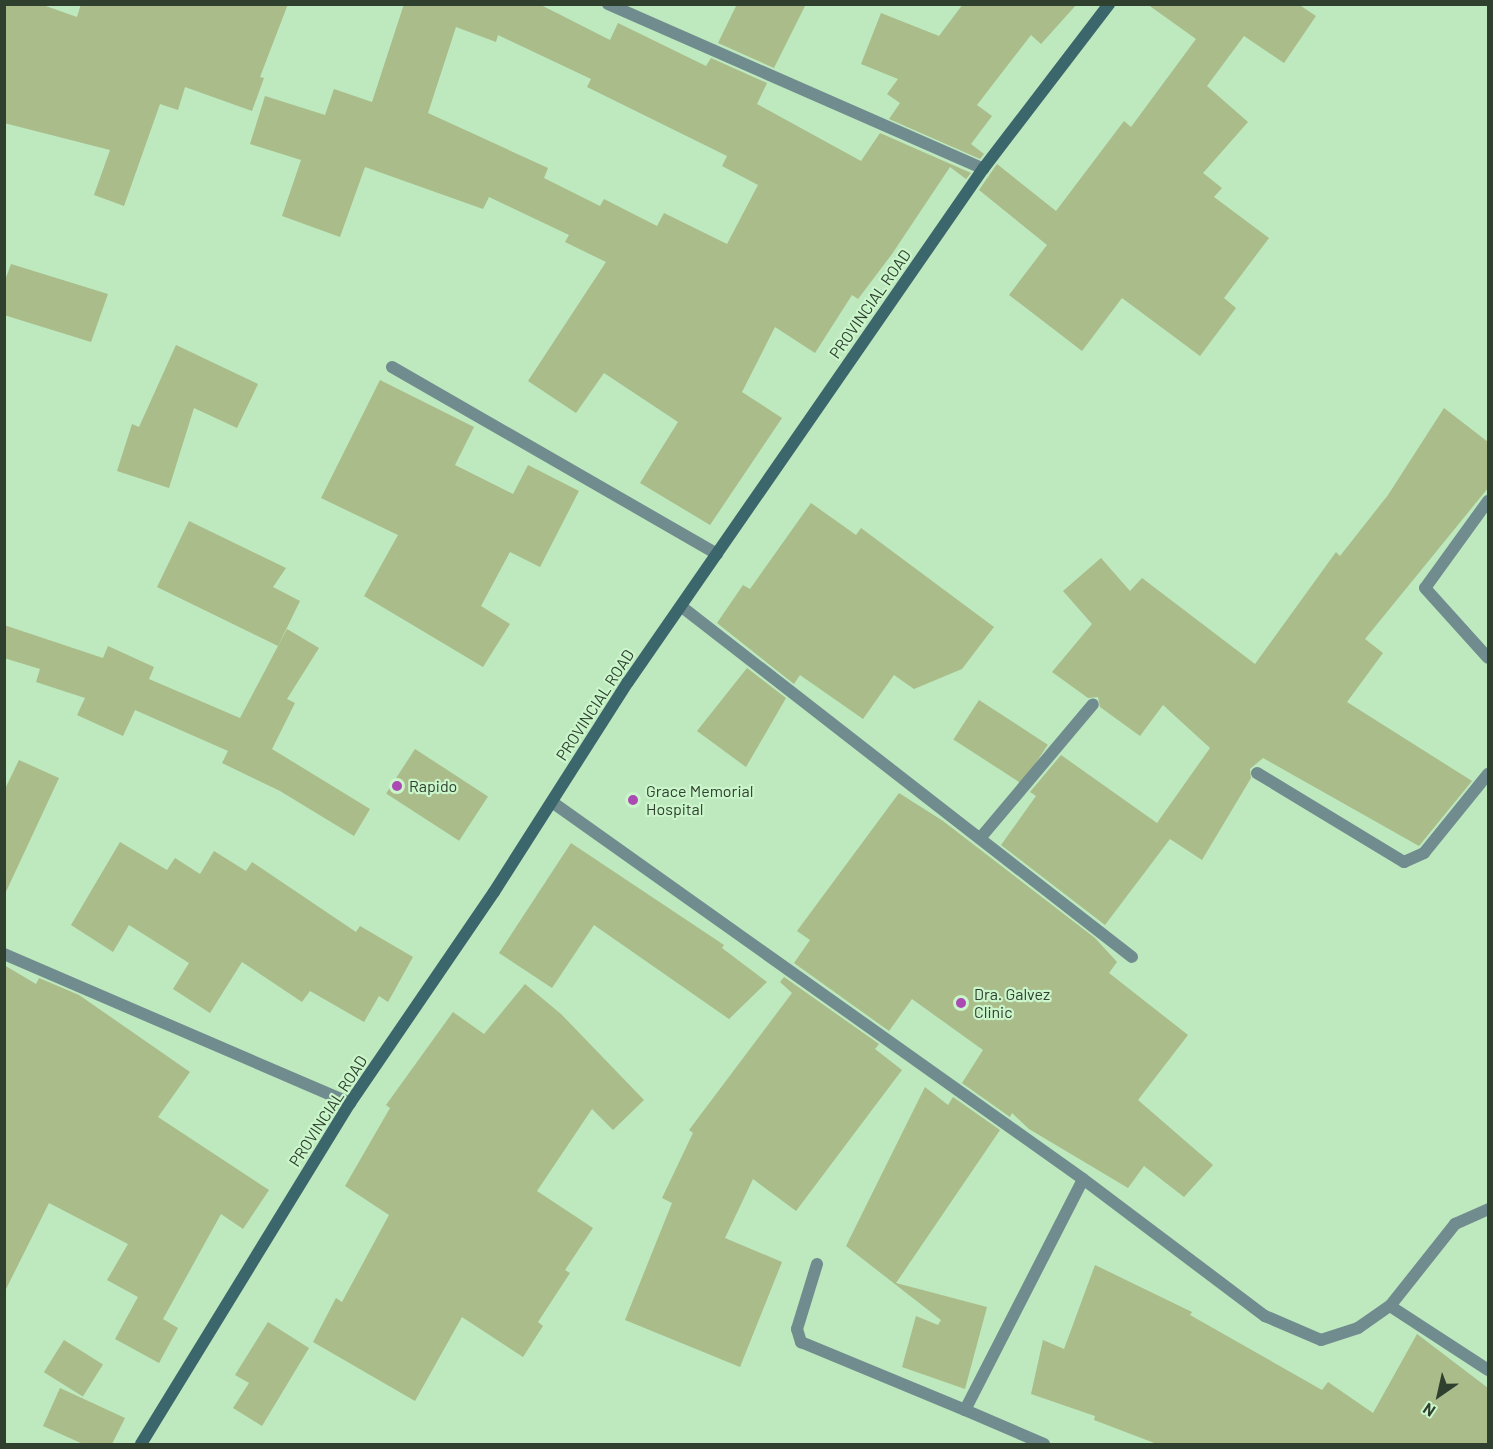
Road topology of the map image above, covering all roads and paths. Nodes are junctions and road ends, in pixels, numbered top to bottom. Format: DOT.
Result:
graph roads {
  1 [pos="608,4"];
  2 [pos="1108,4"];
  3 [pos="983,168"];
  4 [pos="392,367"];
  5 [pos="1488,501"];
  6 [pos="717,554"];
  7 [pos="682,607"];
  8 [pos="1488,657"];
  9 [pos="1093,704"];
  10 [pos="1257,773"];
  11 [pos="1488,774"];
  12 [pos="552,802"];
  13 [pos="982,836"];
  14 [pos="4,954"];
  15 [pos="1132,957"];
  16 [pos="350,1103"];
  17 [pos="1083,1179"];
  18 [pos="1488,1209"];
  19 [pos="817,1264"];
  20 [pos="1390,1306"];
  21 [pos="1488,1370"];
  22 [pos="965,1410"];
  23 [pos="141,1444"];
  24 [pos="1044,1444"];
  1 -- 3 [label="street"];
  2 -- 3 [label="main road, PROVINCIAL ROAD"];
  3 -- 6 [label="main road, PROVINCIAL ROAD"];
  4 -- 6 [label="street"];
  5 -- 8 [label="street"];
  6 -- 7 [label="main road, PROVINCIAL ROAD"];
  7 -- 12 [label="main road, PROVINCIAL ROAD"];
  7 -- 13 [label="street"];
  9 -- 13 [label="street"];
  10 -- 11 [label="street"];
  12 -- 16 [label="main road, PROVINCIAL ROAD"];
  12 -- 17 [label="street"];
  13 -- 15 [label="street"];
  14 -- 16 [label="street"];
  16 -- 23 [label="main road, PROVINCIAL ROAD"];
  17 -- 20 [label="street"];
  17 -- 22 [label="street"];
  18 -- 20 [label="street"];
  19 -- 22 [label="street"];
  20 -- 21 [label="street"];
  22 -- 24 [label="street"];
}
